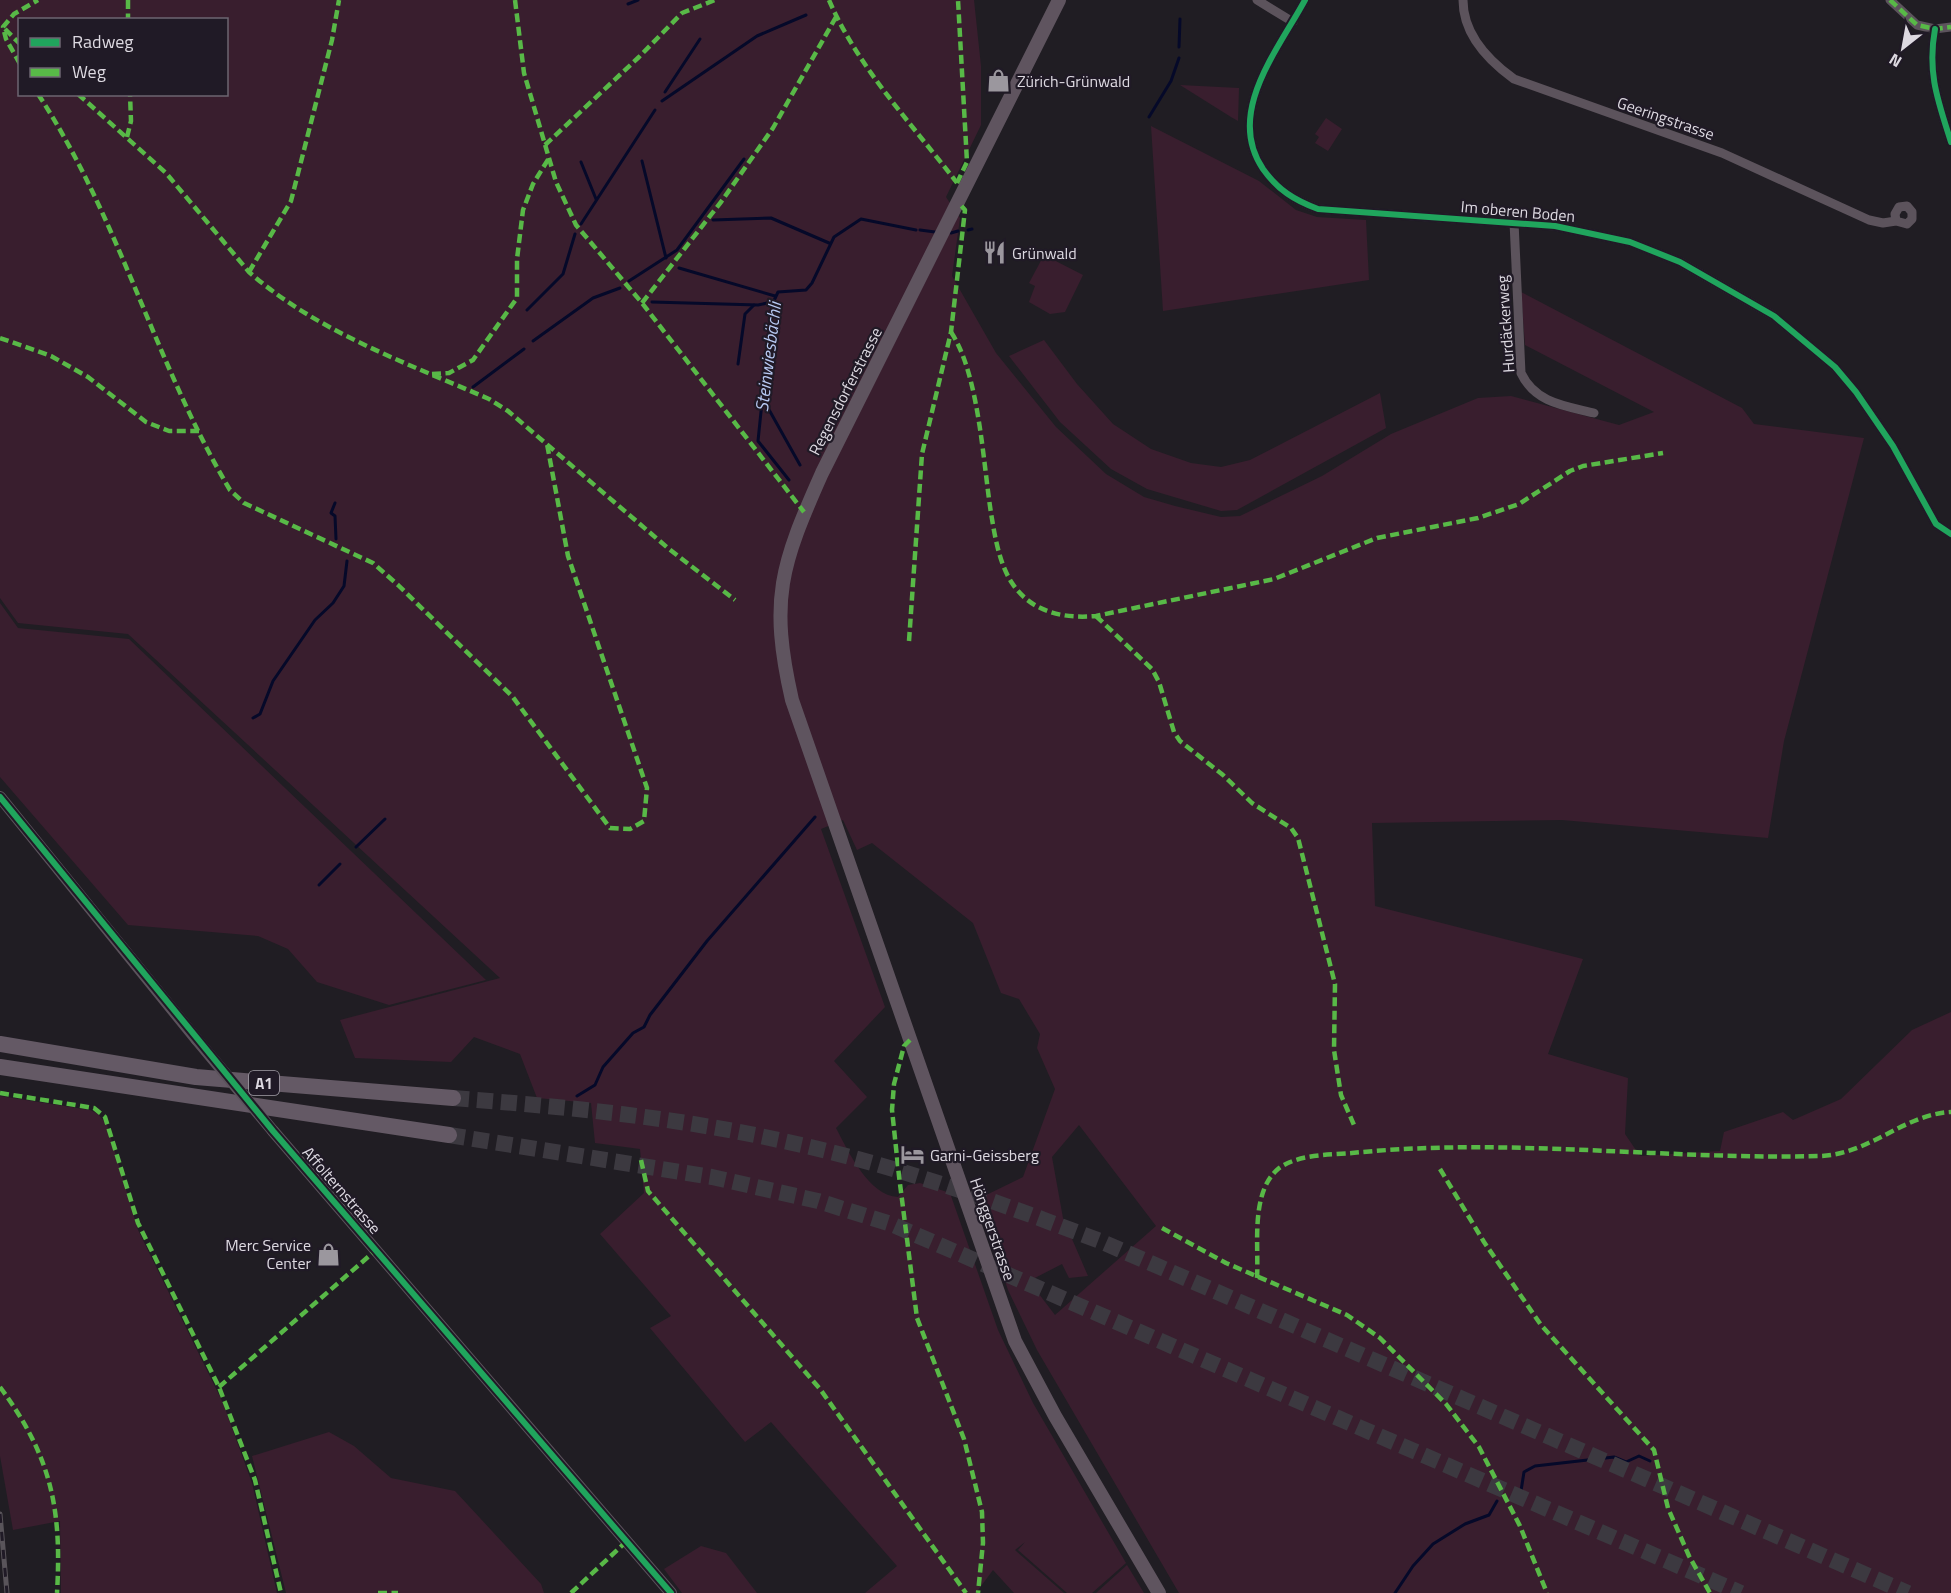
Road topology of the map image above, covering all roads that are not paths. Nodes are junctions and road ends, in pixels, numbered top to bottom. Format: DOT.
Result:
graph roads {
  1 [pos="1059,0"];
  2 [pos="1257,0"];
  3 [pos="1305,0"];
  4 [pos="1463,0"];
  5 [pos="1890,0"];
  6 [pos="1293,22"];
  7 [pos="1951,27"];
  8 [pos="1935,29"];
  9 [pos="1951,142"];
  10 [pos="1896,221"];
  11 [pos="1514,222"];
  12 [pos="1594,413"];
  13 [pos="1951,534"];
  14 [pos="0,797"];
  15 [pos="832,820"];
  16 [pos="0,1036"];
  17 [pos="0,1044"];
  18 [pos="76,1056"];
  19 [pos="0,1067"];
  20 [pos="453,1098"];
  21 [pos="449,1135"];
  22 [pos="671,1593"];
  23 [pos="1160,1593"];
  1 -- 15 [label="main road, Regensdorferstrasse"];
  2 -- 6 [label="street"];
  3 -- 6 [label="street, Im oberen Boden"];
  4 -- 10 [label="street, Geeringstrasse"];
  5 -- 8 [label="street"];
  6 -- 11 [label="street, Im oberen Boden"];
  7 -- 8 [label="street"];
  8 -- 9 [label="street"];
  11 -- 12 [label="street, Hurdäckerweg"];
  11 -- 13 [label="street, Im oberen Boden"];
  14 -- 22 [label="street, Affolternstrasse, bridge"];
  15 -- 23 [label="main road, Hönggerstrasse"];
  16 -- 18 [label="highway"];
  17 -- 18 [label="highway, A1"];
  18 -- 20 [label="highway, A1"];
  19 -- 21 [label="highway, A1"];
}
